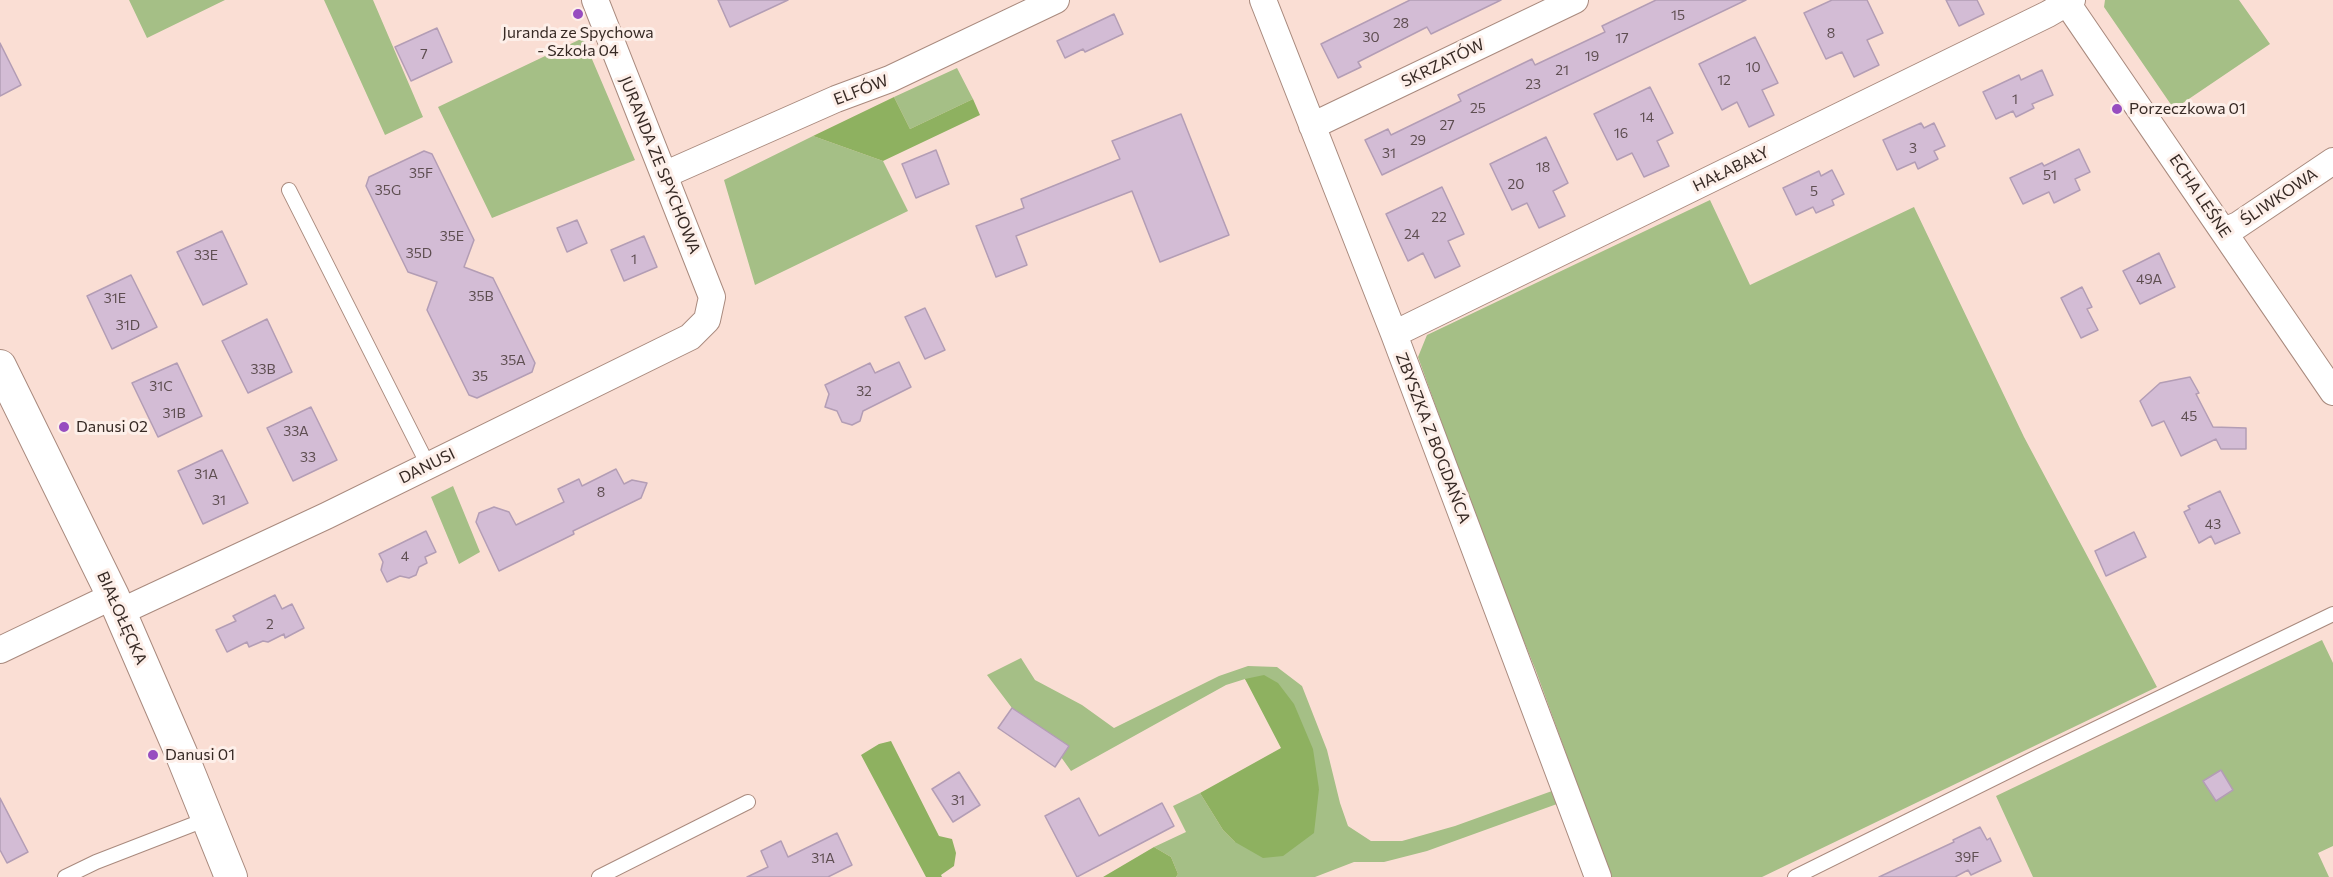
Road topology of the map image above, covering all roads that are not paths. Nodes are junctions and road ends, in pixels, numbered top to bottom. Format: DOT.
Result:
graph roads {
  1 [pos="595,0"];
  2 [pos="1056,0"];
  3 [pos="1263,0"];
  4 [pos="1575,0"];
  5 [pos="2068,1"];
  6 [pos="1312,126"];
  7 [pos="2333,160"];
  8 [pos="664,175"];
  9 [pos="289,190"];
  10 [pos="2224,231"];
  11 [pos="712,297"];
  12 [pos="1394,333"];
  13 [pos="0,366"];
  14 [pos="2333,392"];
  15 [pos="429,465"];
  16 [pos="117,604"];
  17 [pos="2333,614"];
  18 [pos="0,650"];
  19 [pos="748,802"];
  20 [pos="207,819"];
  21 [pos="65,877"];
  22 [pos="231,877"];
  23 [pos="599,877"];
  24 [pos="1598,877"];
  25 [pos="1795,877"];
  1 -- 8 [label="street, JURANDA ZE SPYCHOWA"];
  2 -- 8 [label="street, ELFÓW"];
  3 -- 6 [label="street, ZBYSZKA Z BOGDAŃCA"];
  4 -- 6 [label="street, SKRZATÓW"];
  5 -- 10 [label="street, ECHA LEŚNE"];
  5 -- 12 [label="street, HAŁABAŁY"];
  6 -- 12 [label="street, ZBYSZKA Z BOGDAŃCA"];
  7 -- 10 [label="street, ŚLIWKOWA"];
  8 -- 11 [label="street, JURANDA ZE SPYCHOWA"];
  9 -- 15 [label="lane"];
  10 -- 14 [label="street, ECHA LEŚNE"];
  11 -- 15 [label="street, DANUSI"];
  12 -- 24 [label="street, ZBYSZKA Z BOGDAŃCA"];
  13 -- 16 [label="street, BIAŁOŁĘCKA"];
  15 -- 16 [label="street, DANUSI"];
  16 -- 18 [label="street, DANUSI"];
  16 -- 20 [label="street, BIAŁOŁĘCKA"];
  17 -- 25 [label="lane"];
  19 -- 23 [label="lane"];
  20 -- 21 [label="lane"];
  20 -- 22 [label="street, BIAŁOŁĘCKA"];
}
